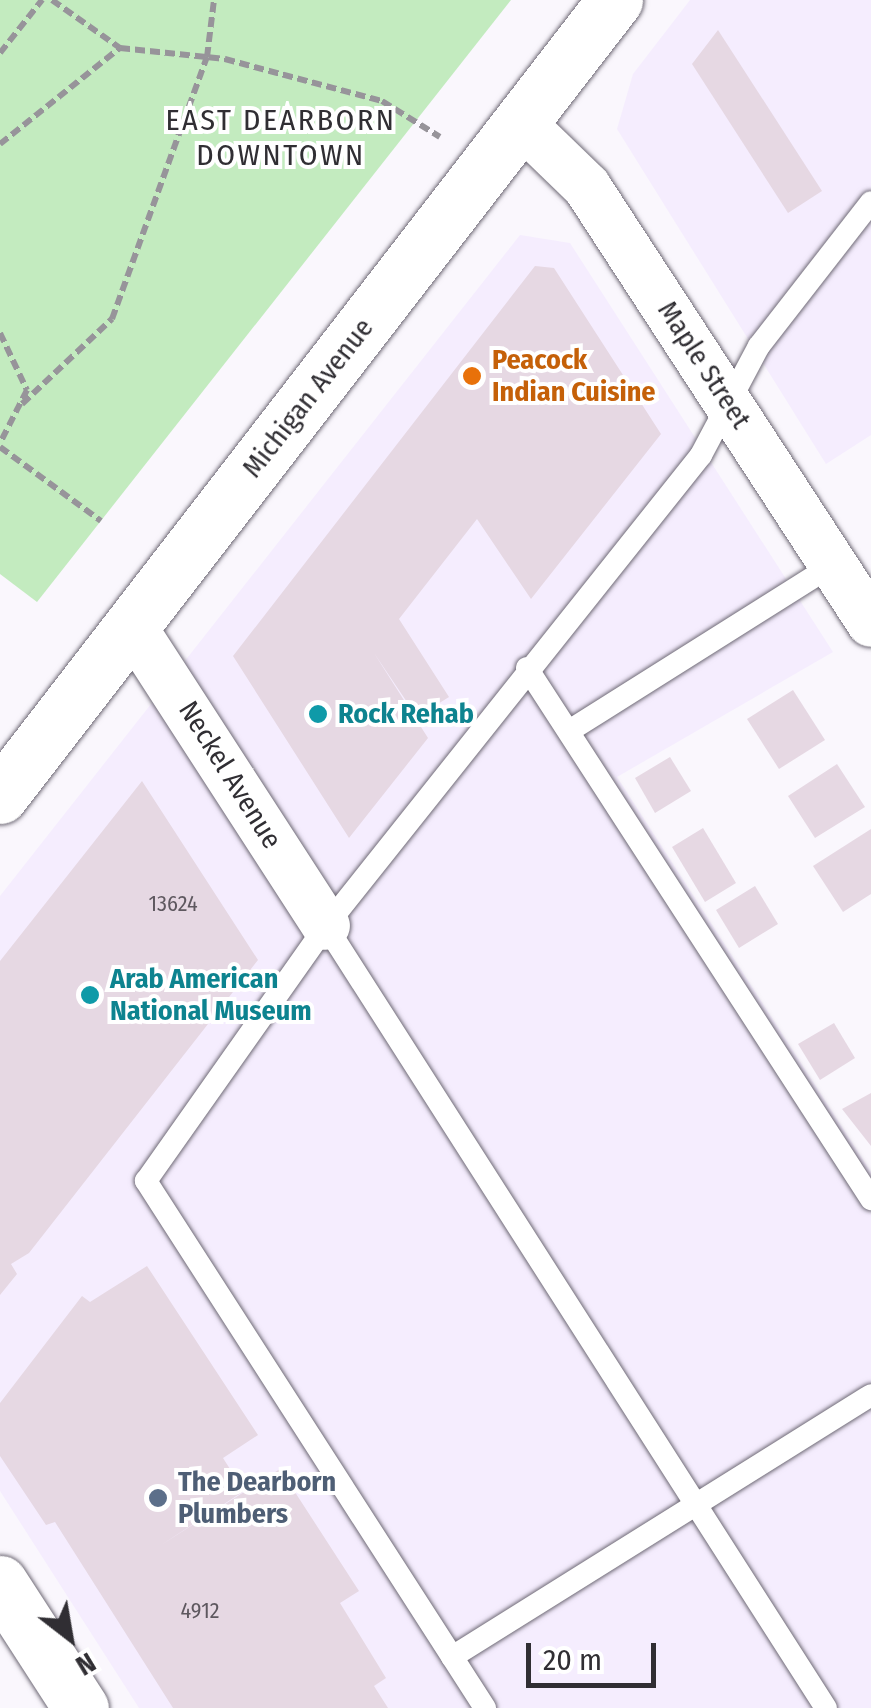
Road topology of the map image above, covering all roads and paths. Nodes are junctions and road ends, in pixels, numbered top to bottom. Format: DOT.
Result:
graph roads {
  1 [pos="42,0"];
  2 [pos="52,0"];
  3 [pos="214,0"];
  4 [pos="616,0"];
  5 [pos="120,48"];
  6 [pos="0,54"];
  7 [pos="207,58"];
  8 [pos="519,120"];
  9 [pos="440,137"];
  10 [pos="0,144"];
  11 [pos="871,202"];
  12 [pos="0,333"];
  13 [pos="728,400"];
  14 [pos="22,404"];
  15 [pos="0,445"];
  16 [pos="101,521"];
  17 [pos="833,564"];
  18 [pos="871,623"];
  19 [pos="132,626"];
  20 [pos="527,668"];
  21 [pos="569,731"];
  22 [pos="0,796"];
  23 [pos="326,926"];
  24 [pos="871,1199"];
  25 [pos="871,1395"];
  26 [pos="696,1505"];
  27 [pos="0,1584"];
  28 [pos="452,1657"];
  29 [pos="81,1708"];
  30 [pos="485,1708"];
  31 [pos="826,1708"];
  1 -- 6 [label="path"];
  2 -- 5 [label="path"];
  3 -- 7 [label="path"];
  4 -- 8 [label="main road, Michigan Avenue"];
  5 -- 7 [label="path"];
  5 -- 10 [label="path"];
  7 -- 9 [label="path"];
  7 -- 14 [label="path"];
  8 -- 13 [label="street, Maple Street"];
  8 -- 19 [label="main road, Michigan Avenue"];
  11 -- 13 [label="lane"];
  12 -- 14 [label="path"];
  13 -- 17 [label="street, Maple Street"];
  13 -- 20 [label="lane"];
  14 -- 15 [label="path"];
  15 -- 16 [label="path"];
  17 -- 18 [label="street, Maple Street"];
  17 -- 21 [label="lane"];
  19 -- 22 [label="main road, Michigan Avenue"];
  19 -- 23 [label="street, Neckel Avenue"];
  20 -- 21 [label="lane"];
  20 -- 23 [label="lane"];
  21 -- 24 [label="lane"];
  23 -- 26 [label="lane"];
  23 -- 28 [label="lane"];
  25 -- 26 [label="lane"];
  26 -- 28 [label="lane"];
  26 -- 31 [label="lane"];
  27 -- 29 [label="main road"];
  28 -- 30 [label="lane"];
}
